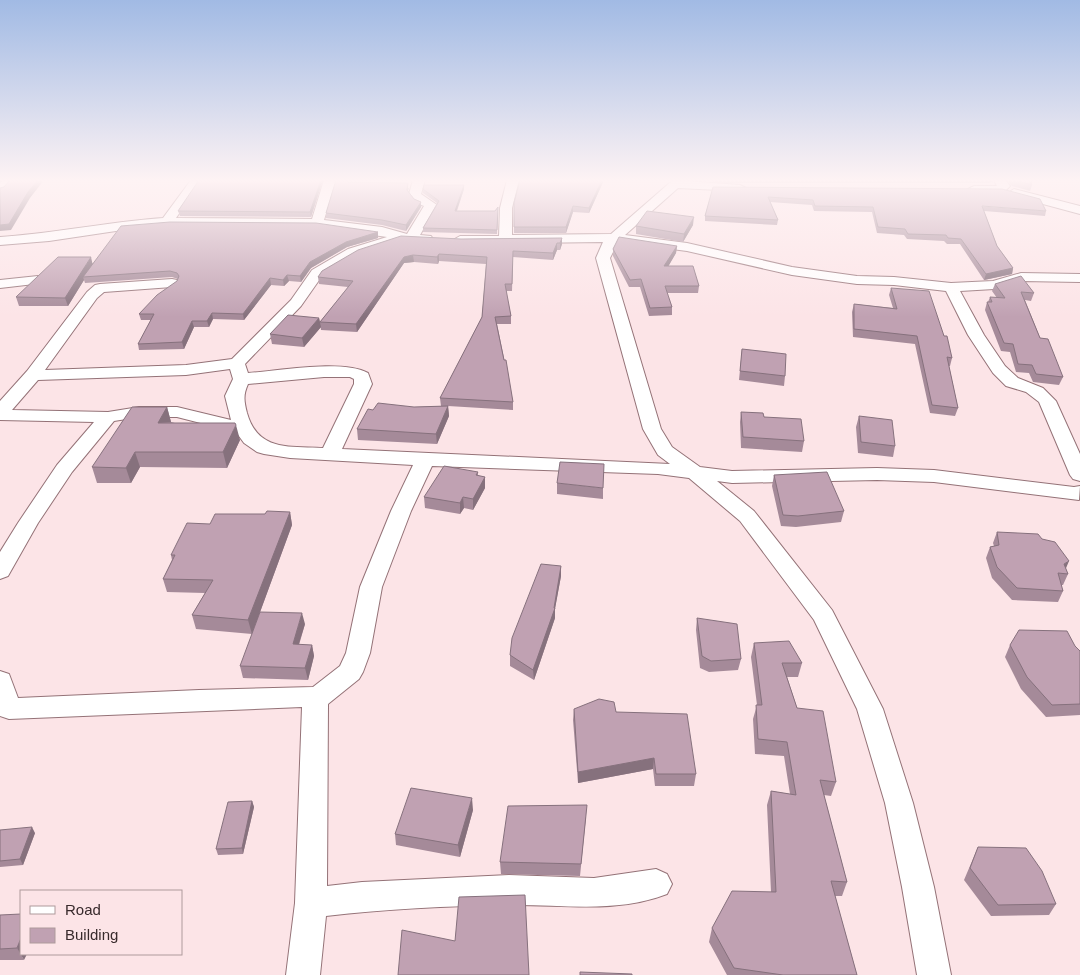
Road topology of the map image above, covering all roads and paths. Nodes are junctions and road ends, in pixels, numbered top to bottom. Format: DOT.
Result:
graph roads {
  1 [pos="126,226"];
  2 [pos="337,226"];
  3 [pos="415,226"];
  4 [pos="505,226"];
  5 [pos="628,226"];
  6 [pos="405,238"];
  7 [pos="505,238"];
  8 [pos="616,238"];
  9 [pos="0,241"];
  10 [pos="1080,278"];
  11 [pos="38,280"];
  12 [pos="172,283"];
  13 [pos="0,284"];
  14 [pos="951,287"];
  15 [pos="239,371"];
  16 [pos="33,375"];
  17 [pos="0,413"];
  18 [pos="108,417"];
  19 [pos="242,428"];
  20 [pos="330,454"];
  21 [pos="425,460"];
  22 [pos="695,472"];
  23 [pos="1080,475"];
  24 [pos="1080,493"];
  25 [pos="0,571"];
  26 [pos="0,682"];
  27 [pos="314,700"];
  28 [pos="5,710"];
  29 [pos="656,884"];
  30 [pos="311,903"];
  31 [pos="303,975"];
  32 [pos="934,975"];
  1 -- 9 [label="street"];
  2 -- 6 [label="street"];
  3 -- 6 [label="street"];
  4 -- 7 [label="street"];
  5 -- 8 [label="street"];
  6 -- 7 [label="street"];
  6 -- 15 [label="street"];
  7 -- 8 [label="street"];
  8 -- 14 [label="street"];
  8 -- 22 [label="street"];
  10 -- 14 [label="street"];
  11 -- 13 [label="street"];
  12 -- 16 [label="street"];
  14 -- 23 [label="street"];
  15 -- 16 [label="street"];
  15 -- 19 [label="street"];
  15 -- 20 [label="street"];
  16 -- 17 [label="street"];
  17 -- 18 [label="street"];
  18 -- 19 [label="street"];
  18 -- 25 [label="street"];
  19 -- 20 [label="street"];
  20 -- 21 [label="street"];
  21 -- 22 [label="street"];
  21 -- 27 [label="street"];
  22 -- 24 [label="street"];
  22 -- 32 [label="street"];
  26 -- 28 [label="street"];
  27 -- 28 [label="street"];
  27 -- 30 [label="street"];
  29 -- 30 [label="street"];
  30 -- 31 [label="street"];
}
